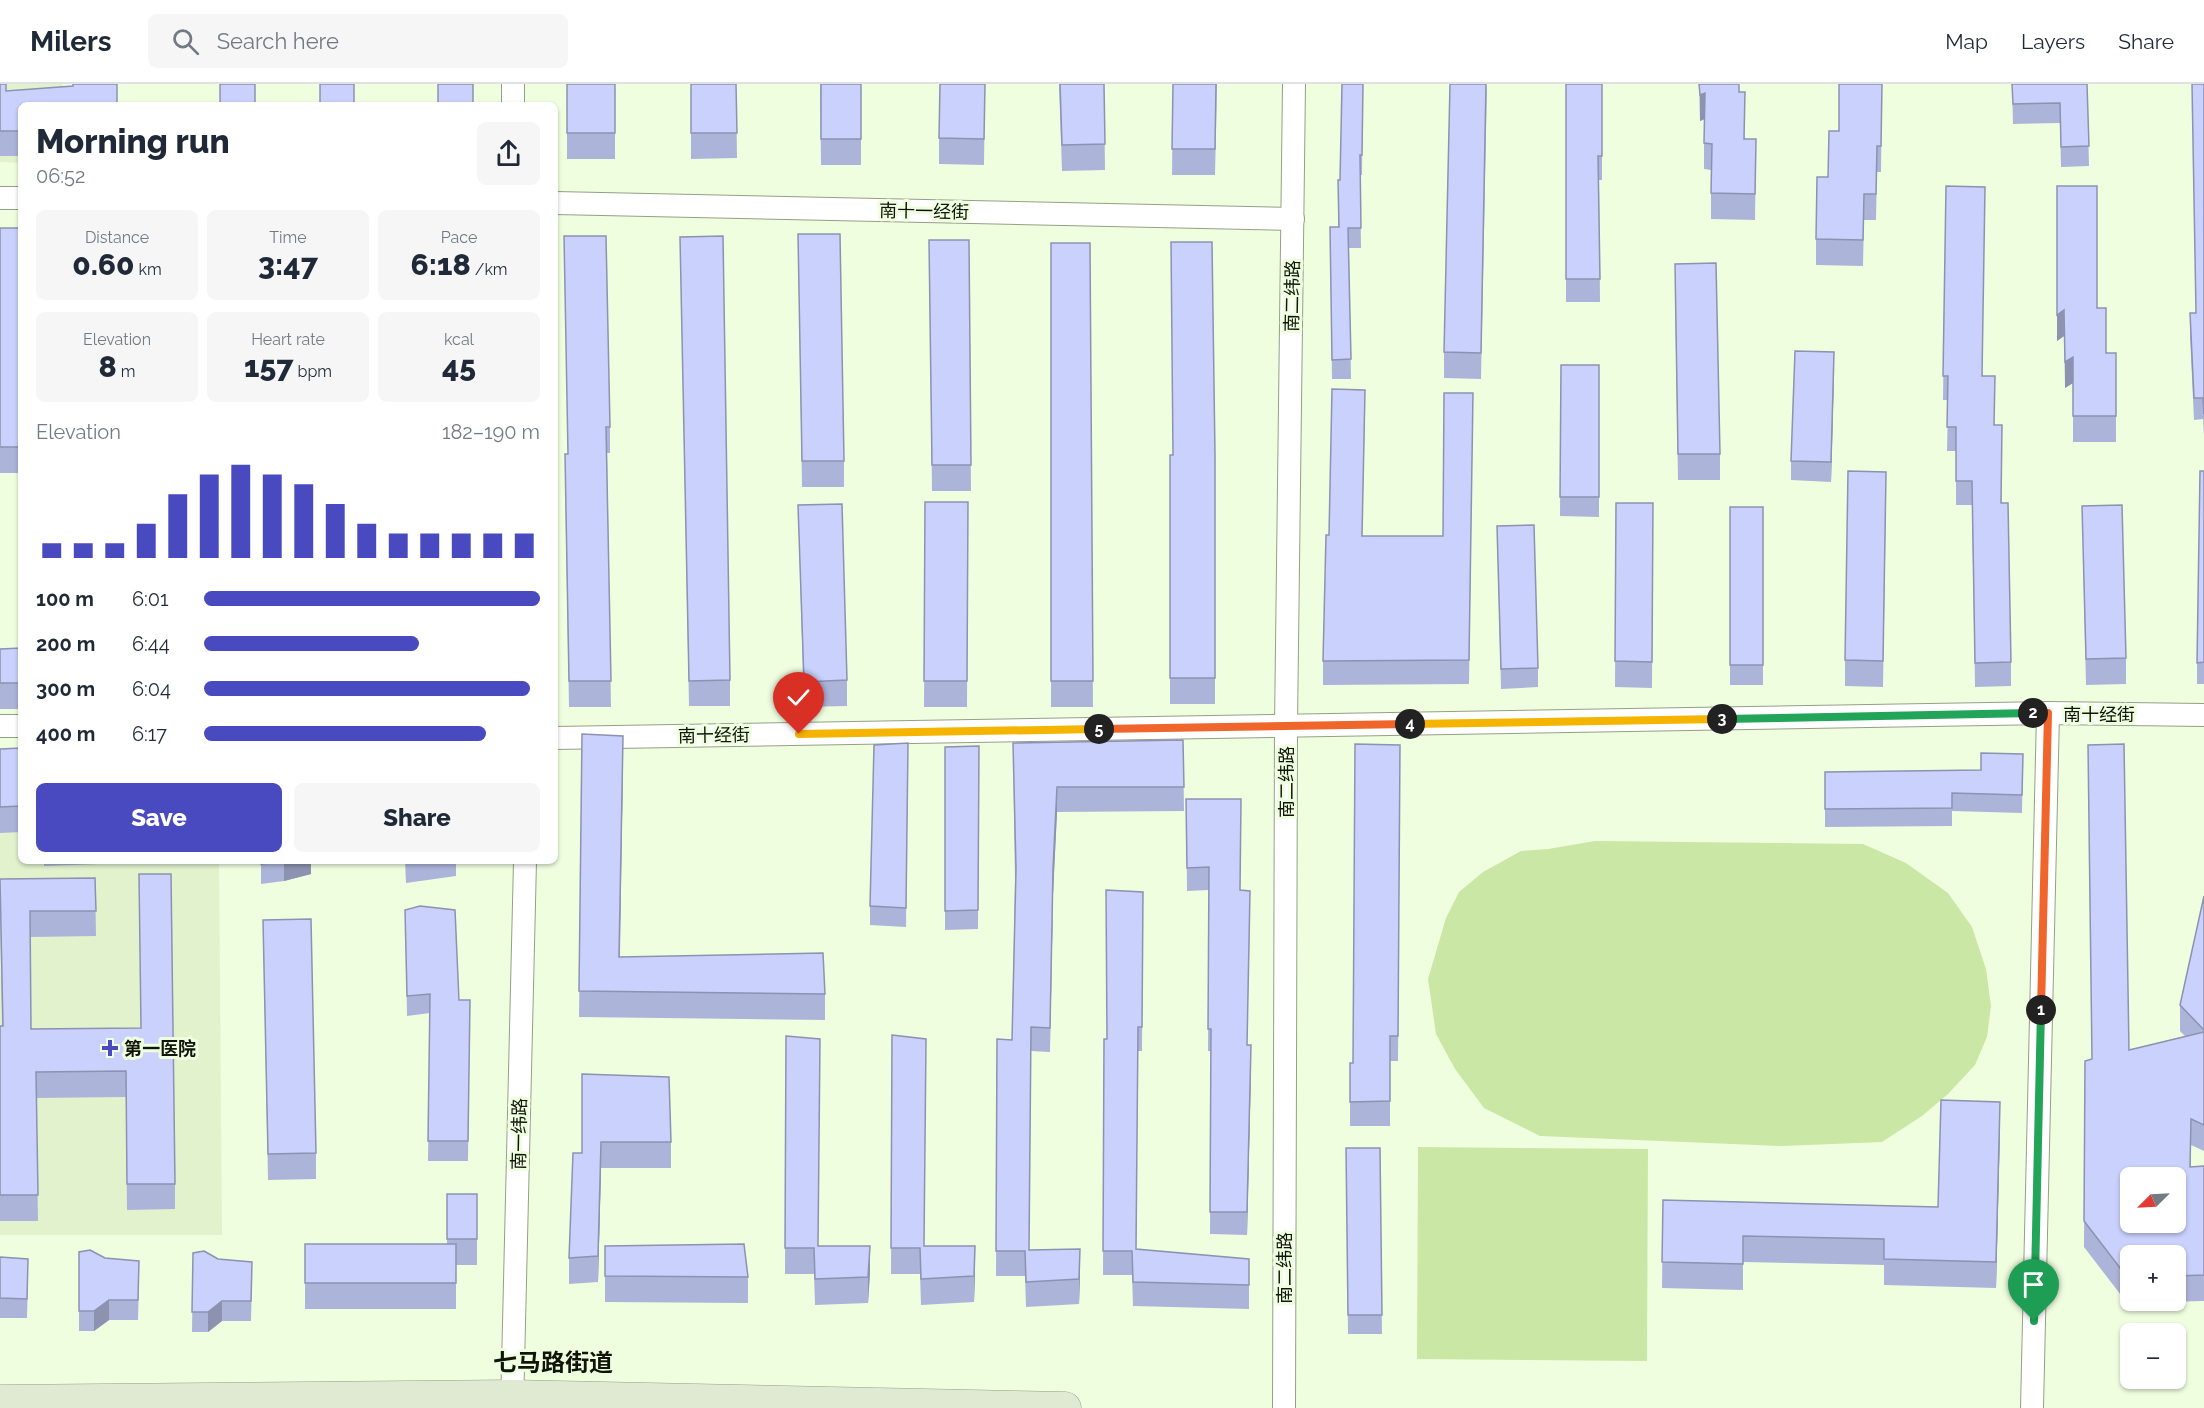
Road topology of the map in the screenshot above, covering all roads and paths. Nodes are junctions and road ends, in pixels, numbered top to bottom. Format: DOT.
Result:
graph roads {
  1 [pos="513,84"];
  2 [pos="1294,84"];
  3 [pos="513,102"];
  4 [pos="0,198"];
  5 [pos="18,198"];
  6 [pos="558,203"];
  7 [pos="1293,219"];
  8 [pos="2048,713"];
  9 [pos="2204,715"];
  10 [pos="0,726"];
  11 [pos="18,726"];
  12 [pos="1286,726"];
  13 [pos="558,738"];
  14 [pos="525,864"];
  15 [pos="0,1401"];
  16 [pos="512,1402"];
  17 [pos="1065,1408"];
  18 [pos="1284,1408"];
  19 [pos="2032,1408"];
  1 -- 3 [label="street"];
  2 -- 7 [label="street, 南二纬路"];
  4 -- 5 [label="street"];
  6 -- 7 [label="street, 南十一经街"];
  7 -- 12 [label="street, 南二纬路"];
  8 -- 9 [label="street, 南十经街"];
  8 -- 12 [label="street, 南十经街"];
  8 -- 19 [label="street"];
  10 -- 11 [label="street"];
  12 -- 13 [label="street, 南十经街"];
  12 -- 18 [label="street, 南二纬路"];
  14 -- 16 [label="street, 南一纬路"];
  15 -- 16 [label="main road"];
  16 -- 17 [label="main road"];
}
